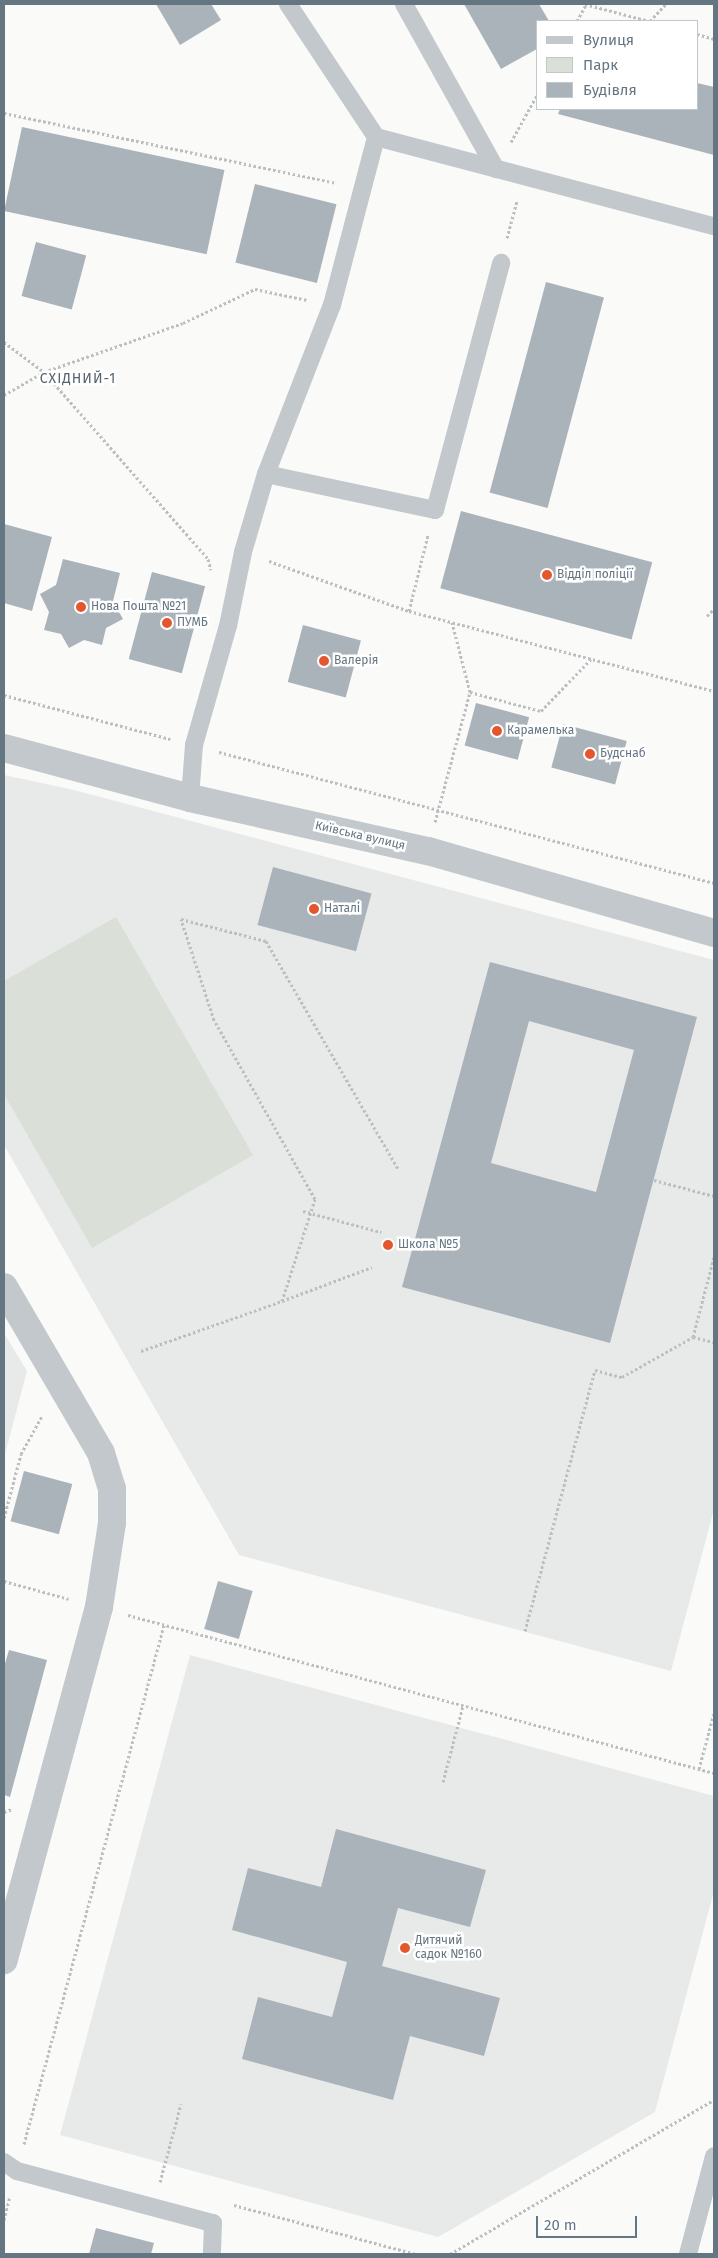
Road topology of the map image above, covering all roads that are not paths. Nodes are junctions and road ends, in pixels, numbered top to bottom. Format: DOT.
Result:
graph roads {
  1 [pos="288,4"];
  2 [pos="404,4"];
  3 [pos="376,137"];
  4 [pos="496,169"];
  5 [pos="714,226"];
  6 [pos="500,263"];
  7 [pos="266,474"];
  8 [pos="4,748"];
  9 [pos="190,798"];
  10 [pos="714,933"];
  11 [pos="4,1287"];
  12 [pos="4,1960"];
  13 [pos="714,2156"];
  14 [pos="4,2162"];
  15 [pos="212,2254"];
  16 [pos="688,2254"];
  1 -- 3 [label="lane"];
  2 -- 4 [label="lane"];
  3 -- 4 [label="lane"];
  3 -- 7 [label="lane"];
  4 -- 5 [label="lane"];
  6 -- 7 [label="lane"];
  7 -- 9 [label="lane"];
  8 -- 9 [label="street, Київська вулиця"];
  9 -- 10 [label="street, Київська вулиця"];
  11 -- 12 [label="street"];
  13 -- 16 [label="lane"];
  14 -- 15 [label="lane"];
}
